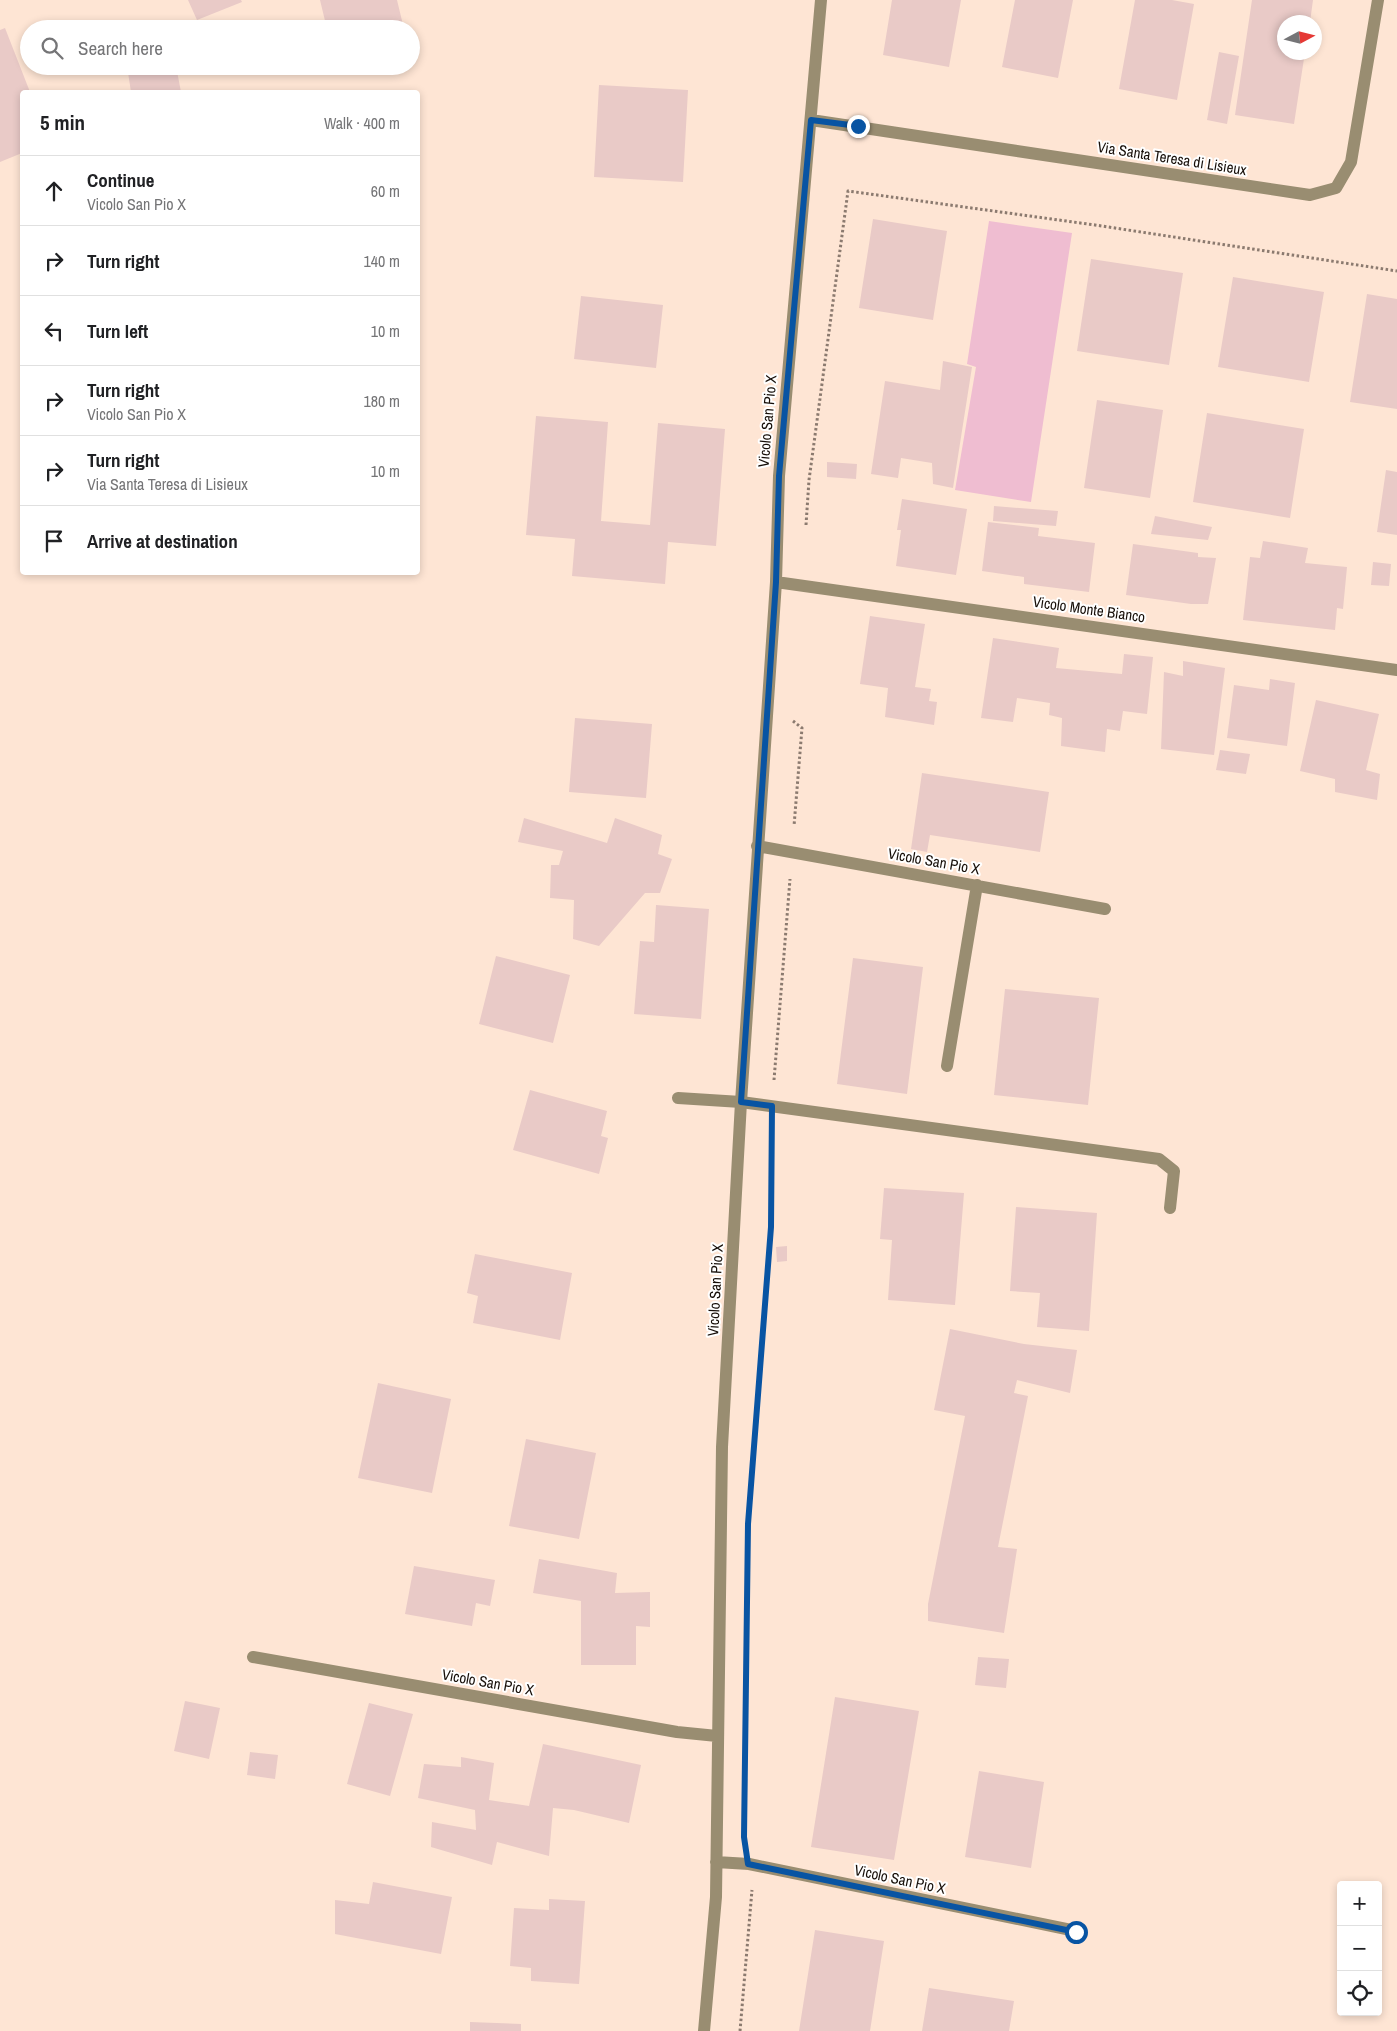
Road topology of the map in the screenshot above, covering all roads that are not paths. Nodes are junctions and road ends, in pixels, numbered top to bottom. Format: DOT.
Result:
graph roads {
  1 [pos="821,0"];
  2 [pos="1378,0"];
  3 [pos="811,120"];
  4 [pos="776,582"];
  5 [pos="1397,670"];
  6 [pos="757,846"];
  7 [pos="977,885"];
  8 [pos="1105,909"];
  9 [pos="948,1066"];
  10 [pos="678,1098"];
  11 [pos="741,1102"];
  12 [pos="1170,1208"];
  13 [pos="254,1657"];
  14 [pos="717,1736"];
  15 [pos="716,1862"];
  16 [pos="1076,1932"];
  17 [pos="704,2031"];
  1 -- 3 [label="street, Vicolo San Pio X"];
  2 -- 3 [label="street, Via Santa Teresa di Lisieux"];
  3 -- 4 [label="street, Vicolo San Pio X"];
  4 -- 5 [label="street, Vicolo Monte Bianco"];
  4 -- 6 [label="street, Vicolo San Pio X"];
  6 -- 7 [label="street, Vicolo San Pio X"];
  6 -- 11 [label="street, Vicolo San Pio X"];
  7 -- 8 [label="street, Vicolo San Pio X"];
  7 -- 9 [label="street"];
  10 -- 11 [label="street"];
  11 -- 12 [label="street"];
  11 -- 14 [label="street, Vicolo San Pio X"];
  13 -- 14 [label="street, Vicolo San Pio X"];
  14 -- 15 [label="street, Vicolo San Pio X"];
  15 -- 16 [label="street, Vicolo San Pio X"];
  15 -- 17 [label="street, Vicolo San Pio X"];
}
